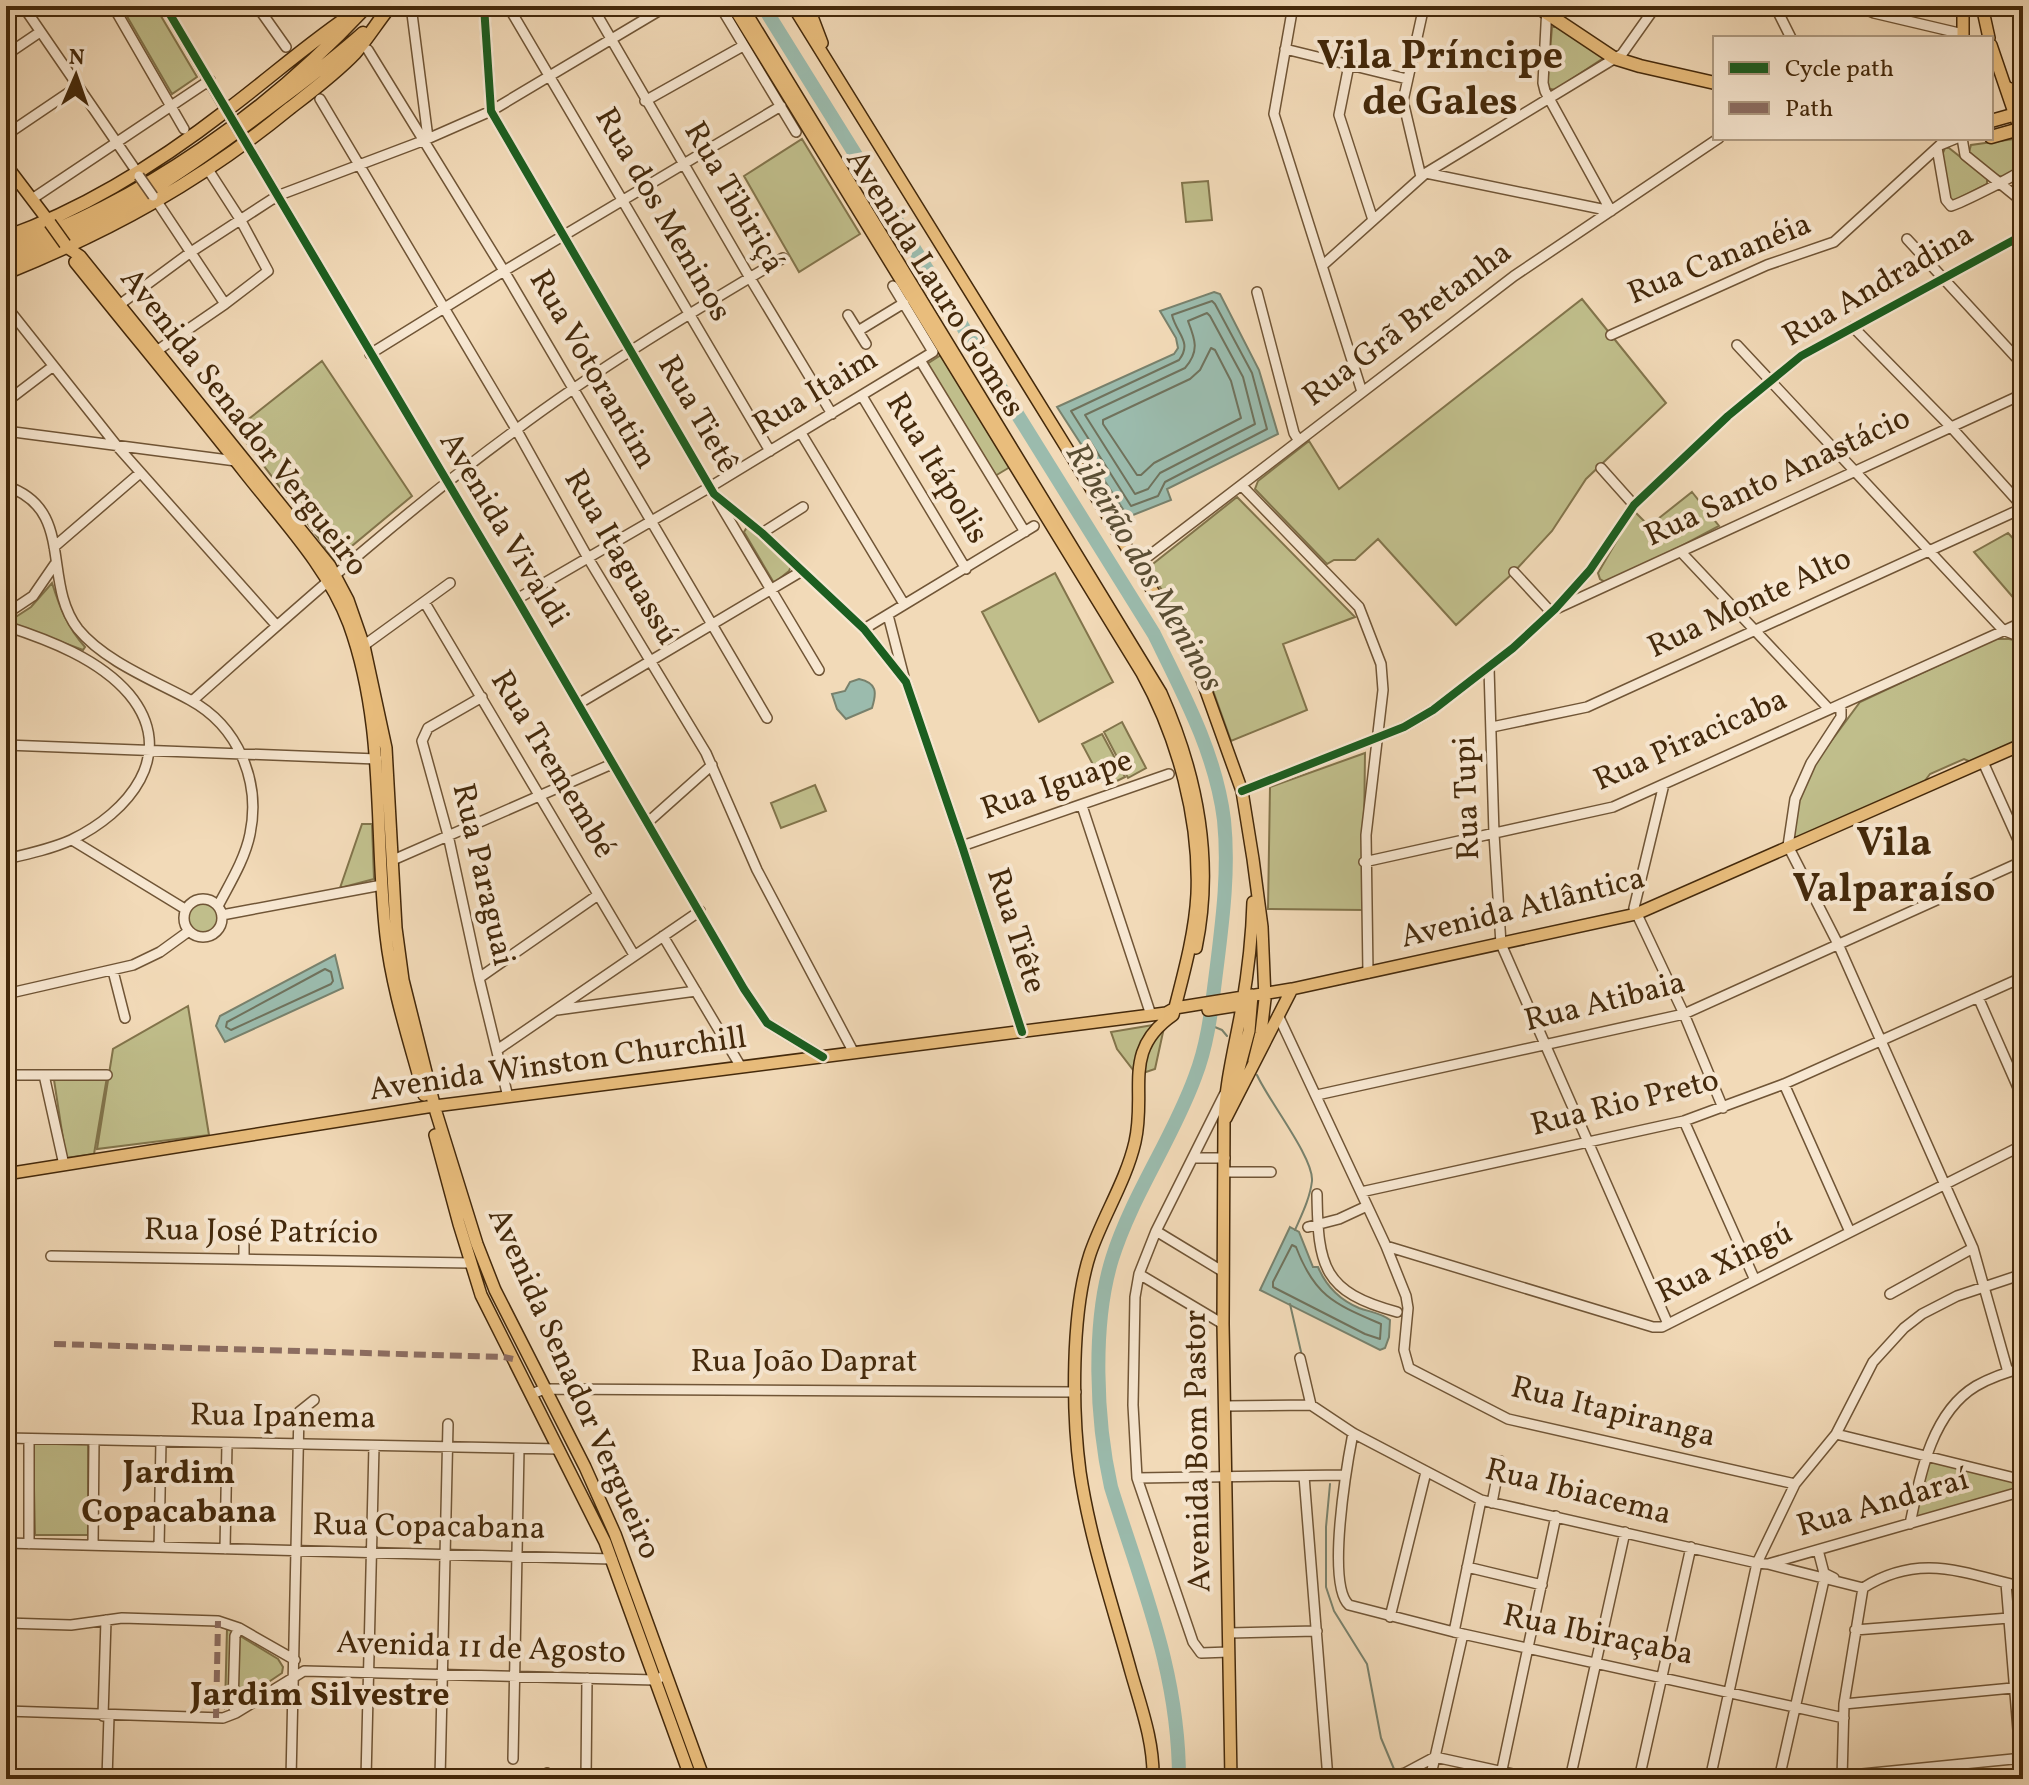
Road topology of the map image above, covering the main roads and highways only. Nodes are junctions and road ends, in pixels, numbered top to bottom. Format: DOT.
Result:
graph roads {
  1 [pos="365,6"];
  2 [pos="733,6"];
  3 [pos="742,6"];
  4 [pos="793,6"];
  5 [pos="808,6"];
  6 [pos="1963,6"];
  7 [pos="1982,6"];
  8 [pos="389,7"];
  9 [pos="1544,8"];
  10 [pos="804,24"];
  11 [pos="817,34"];
  12 [pos="1963,36"];
  13 [pos="1989,36"];
  14 [pos="1618,56"];
  15 [pos="1996,71"];
  16 [pos="1713,74"];
  17 [pos="1713,83"];
  18 [pos="2007,88"];
  19 [pos="845,90"];
  20 [pos="2023,95"];
  21 [pos="2020,113"];
  22 [pos="1993,120"];
  23 [pos="2021,129"];
  24 [pos="1993,136"];
  25 [pos="6,165"];
  26 [pos="49,222"];
  27 [pos="6,237"];
  28 [pos="67,246"];
  29 [pos="6,249"];
  30 [pos="6,262"];
  31 [pos="6,273"];
  32 [pos="117,306"];
  33 [pos="331,576"];
  34 [pos="2023,744"];
  35 [pos="382,762"];
  36 [pos="381,841"];
  37 [pos="1253,859"];
  38 [pos="393,860"];
  39 [pos="382,885"];
  40 [pos="393,891"];
  41 [pos="1292,989"];
  42 [pos="1265,996"];
  43 [pos="1247,999"];
  44 [pos="1180,1011"];
  45 [pos="1254,1061"];
  46 [pos="431,1107"];
  47 [pos="1226,1119"];
  48 [pos="6,1174"];
  49 [pos="538,1391"];
  50 [pos="661,1678"];
  51 [pos="691,1779"];
  52 [pos="704,1779"];
  53 [pos="1153,1779"];
  54 [pos="1234,1779"];
  1 -- 26 [label="highway"];
  1 -- 29 [label="highway"];
  2 -- 44 [label="main road, Avenida Lauro Gomes"];
  3 -- 44 [label="main road, Avenida Lauro Gomes"];
  4 -- 10 [label="main road, Avenida Lauro Gomes"];
  5 -- 11 [label="main road, Avenida Lauro Gomes"];
  6 -- 12 [label="main road"];
  7 -- 13 [label="main road"];
  8 -- 28 [label="highway"];
  8 -- 30 [label="highway"];
  9 -- 14 [label="highway"];
  10 -- 11 [label="main road"];
  10 -- 19 [label="main road, Avenida Lauro Gomes"];
  11 -- 19 [label="main road, Avenida Lauro Gomes"];
  14 -- 16 [label="highway"];
  14 -- 17 [label="highway"];
  15 -- 18 [label="main road"];
  18 -- 20 [label="highway"];
  18 -- 21 [label="main road"];
  19 -- 37 [label="main road, Avenida Lauro Gomes"];
  21 -- 22 [label="highway"];
  21 -- 23 [label="main road"];
  23 -- 24 [label="highway"];
  25 -- 26 [label="main road, Avenida Senador Vergueiro"];
  26 -- 27 [label="highway"];
  26 -- 28 [label="main road, Avenida Senador Vergueiro, bridge"];
  28 -- 31 [label="highway"];
  28 -- 32 [label="main road, Avenida Senador Vergueiro"];
  32 -- 33 [label="main road, Avenida Senador Vergueiro"];
  32 -- 33 [label="main road, Avenida Senador Vergueiro"];
  33 -- 35 [label="main road, Avenida Senador Vergueiro"];
  34 -- 41 [label="main road, Avenida Atlântica"];
  35 -- 36 [label="main road, Avenida Senador Vergueiro"];
  35 -- 38 [label="main road, Avenida Senador Vergueiro"];
  36 -- 38 [label="main road"];
  36 -- 39 [label="main road, Avenida Senador Vergueiro"];
  37 -- 42 [label="main road, Avenida Bom Pastor"];
  37 -- 43 [label="main road"];
  38 -- 40 [label="main road, Avenida Senador Vergueiro"];
  39 -- 40 [label="main road"];
  39 -- 46 [label="main road, Avenida Senador Vergueiro"];
  40 -- 46 [label="main road, Avenida Senador Vergueiro"];
  41 -- 42 [label="main road, Avenida Atlântica"];
  41 -- 45 [label="main road, Avenida Bom Pastor"];
  42 -- 43 [label="main road, Avenida Atlântica"];
  42 -- 45 [label="main road, Avenida Bom Pastor"];
  43 -- 44 [label="main road, Avenida Atlântica"];
  43 -- 47 [label="main road, Avenida Bom Pastor"];
  43 -- 47 [label="main road"];
  44 -- 46 [label="main road, Avenida Winston Churchill"];
  44 -- 53 [label="main road"];
  45 -- 47 [label="main road, Avenida Bom Pastor"];
  46 -- 48 [label="main road, Avenida Winston Churchill"];
  46 -- 49 [label="main road, Avenida Senador Vergueiro"];
  46 -- 49 [label="main road, Avenida Senador Vergueiro"];
  47 -- 54 [label="main road, Avenida Bom Pastor"];
  49 -- 50 [label="main road, Avenida Senador Vergueiro"];
  49 -- 50 [label="main road, Avenida Senador Vergueiro"];
  50 -- 51 [label="main road, Avenida Senador Vergueiro"];
  50 -- 52 [label="main road, Avenida Senador Vergueiro"];
}
